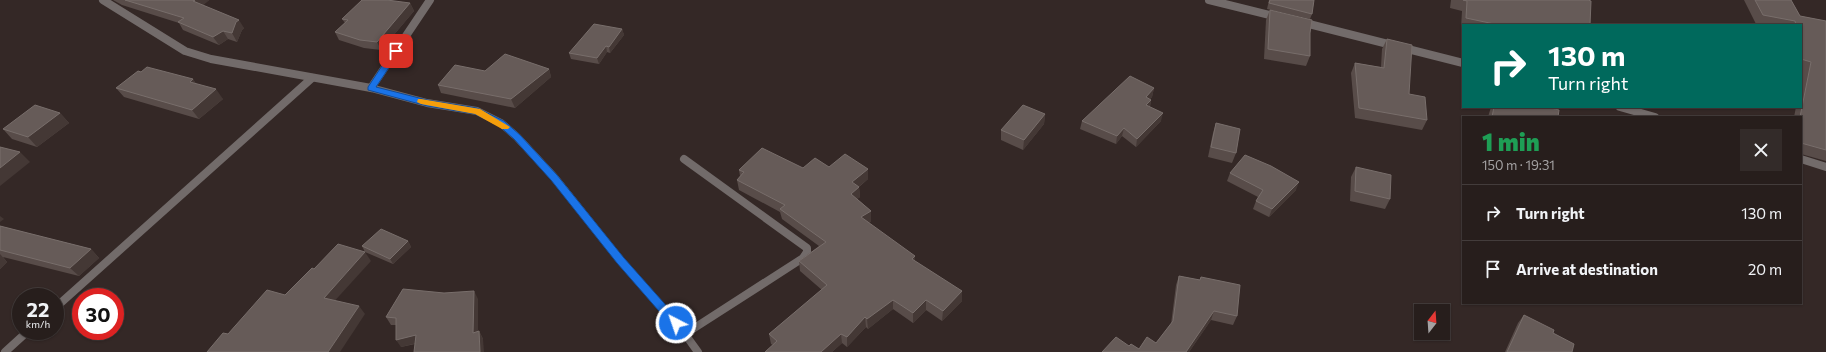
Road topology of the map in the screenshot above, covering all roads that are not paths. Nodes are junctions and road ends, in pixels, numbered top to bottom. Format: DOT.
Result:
graph roads {
  1 [pos="103,0"];
  2 [pos="430,0"];
  3 [pos="1209,0"];
  4 [pos="1462,63"];
  5 [pos="312,78"];
  6 [pos="371,88"];
  7 [pos="1624,108"];
  8 [pos="1652,116"];
  9 [pos="684,159"];
  10 [pos="1802,159"];
  11 [pos="1826,167"];
  12 [pos="64,300"];
  13 [pos="685,334"];
  14 [pos="18,340"];
  15 [pos="4,352"];
  16 [pos="698,352"];
  1 -- 5 [label="street"];
  2 -- 6 [label="street"];
  3 -- 4 [label="street"];
  5 -- 6 [label="street"];
  5 -- 12 [label="street"];
  6 -- 13 [label="street"];
  7 -- 8 [label="street"];
  9 -- 13 [label="street"];
  10 -- 11 [label="street"];
  13 -- 16 [label="street"];
  14 -- 15 [label="street"];
}
